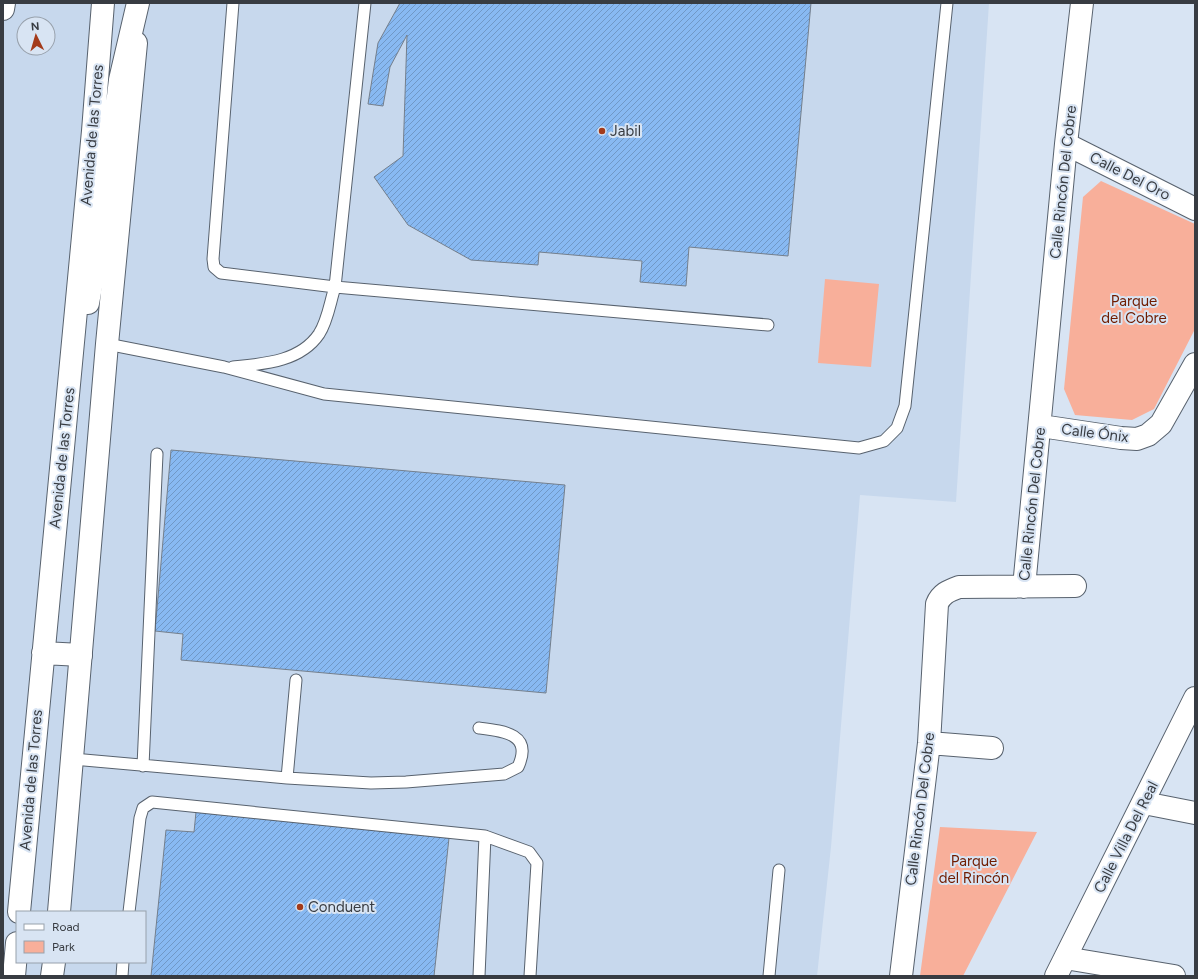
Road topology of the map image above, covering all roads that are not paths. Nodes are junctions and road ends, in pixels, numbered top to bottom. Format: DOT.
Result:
graph roads {
  1 [pos="4,3"];
  2 [pos="103,3"];
  3 [pos="139,3"];
  4 [pos="233,3"];
  5 [pos="365,3"];
  6 [pos="948,3"];
  7 [pos="1082,3"];
  8 [pos="3,9"];
  9 [pos="1066,144"];
  10 [pos="1195,209"];
  11 [pos="335,287"];
  12 [pos="768,325"];
  13 [pos="107,344"];
  14 [pos="1195,364"];
  15 [pos="224,367"];
  16 [pos="71,368"];
  17 [pos="1041,426"];
  18 [pos="157,454"];
  19 [pos="1075,586"];
  20 [pos="1024,588"];
  21 [pos="43,653"];
  22 [pos="81,655"];
  23 [pos="296,680"];
  24 [pos="1195,698"];
  25 [pos="479,728"];
  26 [pos="929,743"];
  27 [pos="992,748"];
  28 [pos="73,759"];
  29 [pos="144,766"];
  30 [pos="287,778"];
  31 [pos="1144,803"];
  32 [pos="1195,813"];
  33 [pos="485,836"];
  34 [pos="779,870"];
  35 [pos="19,911"];
  36 [pos="59,911"];
  37 [pos="129,911"];
  38 [pos="16,954"];
  39 [pos="54,963"];
  40 [pos="123,963"];
  41 [pos="1061,967"];
  42 [pos="14,976"];
  43 [pos="52,976"];
  44 [pos="122,976"];
  45 [pos="479,976"];
  46 [pos="530,976"];
  47 [pos="769,976"];
  48 [pos="901,976"];
  49 [pos="1174,976"];
  1 -- 8 [label="main road"];
  2 -- 16 [label="main road, Avenida de las Torres"];
  3 -- 13 [label="main road"];
  3 -- 16 [label="main road"];
  4 -- 11 [label="lane"];
  5 -- 11 [label="lane"];
  6 -- 15 [label="lane"];
  7 -- 9 [label="main road, Calle Rincón Del Cobre"];
  9 -- 10 [label="main road, Calle Del Oro"];
  9 -- 17 [label="main road, Calle Rincón Del Cobre"];
  11 -- 12 [label="lane"];
  11 -- 15 [label="lane"];
  13 -- 15 [label="lane"];
  13 -- 22 [label="main road"];
  14 -- 17 [label="main road, Calle Ónix"];
  16 -- 21 [label="main road, Avenida de las Torres"];
  17 -- 20 [label="main road, Calle Rincón Del Cobre"];
  18 -- 29 [label="lane"];
  19 -- 20 [label="main road"];
  20 -- 26 [label="main road, Calle Rincón Del Cobre"];
  21 -- 22 [label="main road"];
  21 -- 35 [label="main road, Avenida de las Torres"];
  22 -- 28 [label="main road"];
  23 -- 30 [label="lane"];
  24 -- 31 [label="main road, Calle Villa Del Real"];
  25 -- 30 [label="lane"];
  26 -- 27 [label="main road"];
  26 -- 48 [label="main road, Calle Rincón Del Cobre"];
  28 -- 29 [label="lane"];
  28 -- 36 [label="main road"];
  29 -- 30 [label="lane"];
  31 -- 32 [label="main road"];
  31 -- 41 [label="main road, Calle Villa Del Real"];
  33 -- 37 [label="lane"];
  33 -- 45 [label="lane"];
  33 -- 46 [label="lane"];
  34 -- 47 [label="lane"];
  38 -- 42 [label="main road"];
  39 -- 43 [label="main road"];
  40 -- 44 [label="lane"];
  41 -- 49 [label="main road"];
}
